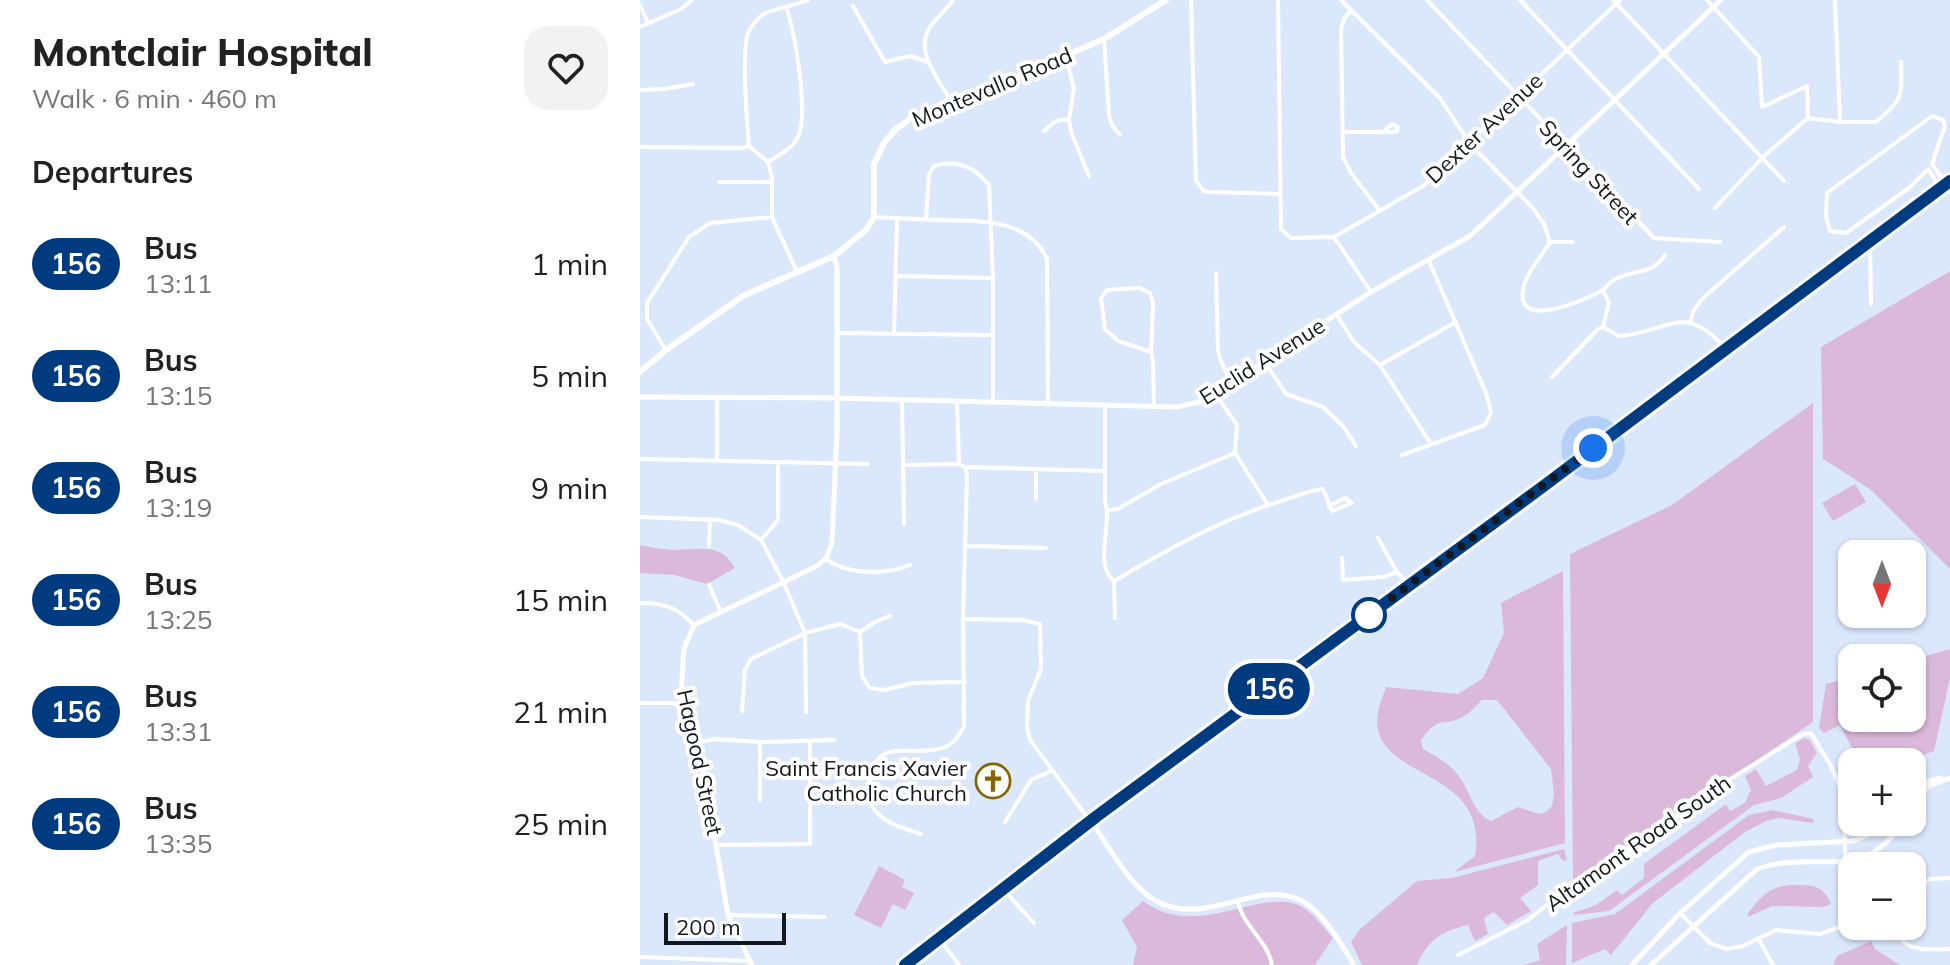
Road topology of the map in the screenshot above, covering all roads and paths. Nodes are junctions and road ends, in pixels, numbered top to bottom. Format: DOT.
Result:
graph roads {
  1 [pos="692,0"];
  2 [pos="808,0"];
  3 [pos="953,0"];
  4 [pos="1166,0"];
  5 [pos="1191,0"];
  6 [pos="1278,0"];
  7 [pos="1341,0"];
  8 [pos="1427,0"];
  9 [pos="1520,0"];
  10 [pos="1529,0"];
  11 [pos="1707,0"];
  12 [pos="1721,0"];
  13 [pos="1835,0"];
  14 [pos="1616,1"];
  15 [pos="640,5"];
  16 [pos="853,6"];
  17 [pos="1714,7"];
  18 [pos="787,9"];
  19 [pos="1529,10"];
  20 [pos="1351,11"];
  21 [pos="648,23"];
  22 [pos="640,27"];
  23 [pos="1104,39"];
  24 [pos="1567,50"];
  25 [pos="1663,53"];
  26 [pos="1066,56"];
  27 [pos="928,62"];
  28 [pos="1901,62"];
  29 [pos="693,84"];
  30 [pos="640,90"];
  31 [pos="1519,96"];
  32 [pos="1614,99"];
  33 [pos="953,105"];
  34 [pos="1808,118"];
  35 [pos="1069,119"];
  36 [pos="1840,122"];
  37 [pos="1044,131"];
  38 [pos="1384,131"];
  39 [pos="1344,132"];
  40 [pos="1120,135"];
  41 [pos="1469,142"];
  42 [pos="749,146"];
  43 [pos="1564,146"];
  44 [pos="640,147"];
  45 [pos="1763,157"];
  46 [pos="768,162"];
  47 [pos="1930,166"];
  48 [pos="1089,176"];
  49 [pos="1784,181"];
  50 [pos="719,182"];
  51 [pos="772,182"];
  52 [pos="1945,184"];
  53 [pos="1699,189"];
  54 [pos="1516,192"];
  55 [pos="1280,194"];
  56 [pos="1715,208"];
  57 [pos="1380,211"];
  58 [pos="772,217"];
  59 [pos="874,217"];
  60 [pos="897,218"];
  61 [pos="926,219"];
  62 [pos="991,221"];
  63 [pos="1784,227"];
  64 [pos="1334,237"];
  65 [pos="1869,240"];
  66 [pos="1550,242"];
  67 [pos="1573,242"];
  68 [pos="1720,242"];
  69 [pos="1665,255"];
  70 [pos="834,256"];
  71 [pos="1429,261"];
  72 [pos="797,272"];
  73 [pos="1216,273"];
  74 [pos="896,276"];
  75 [pos="993,278"];
  76 [pos="1603,290"];
  77 [pos="1371,292"];
  78 [pos="1871,304"];
  79 [pos="1336,314"];
  80 [pos="1456,322"];
  81 [pos="1690,322"];
  82 [pos="1603,327"];
  83 [pos="837,333"];
  84 [pos="894,334"];
  85 [pos="992,335"];
  86 [pos="1726,349"];
  87 [pos="666,350"];
  88 [pos="1151,352"];
  89 [pos="1265,362"];
  90 [pos="1380,365"];
  91 [pos="640,372"];
  92 [pos="1552,377"];
  93 [pos="1231,382"];
  94 [pos="1215,393"];
  95 [pos="640,397"];
  96 [pos="717,398"];
  97 [pos="836,398"];
  98 [pos="902,400"];
  99 [pos="957,402"];
  100 [pos="993,402"];
  101 [pos="1048,404"];
  102 [pos="1105,405"];
  103 [pos="1154,405"];
  104 [pos="1432,444"];
  105 [pos="1356,446"];
  106 [pos="1235,453"];
  107 [pos="1402,455"];
  108 [pos="640,459"];
  109 [pos="717,461"];
  110 [pos="778,462"];
  111 [pos="835,463"];
  112 [pos="868,464"];
  113 [pos="903,465"];
  114 [pos="962,465"];
  115 [pos="1036,469"];
  116 [pos="1105,471"];
  117 [pos="1036,499"];
  118 [pos="1268,505"];
  119 [pos="1329,506"];
  120 [pos="1108,510"];
  121 [pos="640,517"];
  122 [pos="710,519"];
  123 [pos="904,524"];
  124 [pos="1378,538"];
  125 [pos="761,540"];
  126 [pos="709,546"];
  127 [pos="967,546"];
  128 [pos="1046,548"];
  129 [pos="1342,558"];
  130 [pos="826,559"];
  131 [pos="910,565"];
  132 [pos="1397,572"];
  133 [pos="783,581"];
  134 [pos="1114,581"];
  135 [pos="709,585"];
  136 [pos="1409,585"];
  137 [pos="640,603"];
  138 [pos="720,610"];
  139 [pos="890,616"];
  140 [pos="1115,618"];
  141 [pos="963,619"];
  142 [pos="694,625"];
  143 [pos="860,632"];
  144 [pos="805,633"];
  145 [pos="965,682"];
  146 [pos="640,703"];
  147 [pos="684,707"];
  148 [pos="742,711"];
  149 [pos="806,712"];
  150 [pos="834,740"];
  151 [pos="700,742"];
  152 [pos="760,742"];
  153 [pos="810,742"];
  154 [pos="1051,771"];
  155 [pos="1950,778"];
  156 [pos="1926,781"];
  157 [pos="1926,789"];
  158 [pos="760,800"];
  159 [pos="1091,821"];
  160 [pos="1005,822"];
  161 [pos="921,834"];
  162 [pos="1866,836"];
  163 [pos="1894,836"];
  164 [pos="1844,843"];
  165 [pos="718,845"];
  166 [pos="1844,852"];
  167 [pos="1874,852"];
  168 [pos="1838,861"];
  169 [pos="1950,878"];
  170 [pos="1926,882"];
  171 [pos="1003,889"];
  172 [pos="1238,902"];
  173 [pos="1680,913"];
  174 [pos="728,915"];
  175 [pos="824,917"];
  176 [pos="1034,923"];
  177 [pos="1693,927"];
  178 [pos="1838,928"];
  179 [pos="939,938"];
  180 [pos="1758,938"];
  181 [pos="1899,940"];
  182 [pos="1950,949"];
  183 [pos="1458,955"];
  184 [pos="640,957"];
  185 [pos="689,962"];
  186 [pos="751,963"];
  187 [pos="905,965"];
  188 [pos="959,965"];
  189 [pos="1272,965"];
  190 [pos="1354,965"];
  191 [pos="1632,965"];
  192 [pos="1651,965"];
  193 [pos="1773,965"];
  1 -- 21 [label="street"];
  2 -- 18 [label="street"];
  3 -- 27 [label="street"];
  4 -- 23 [label="main road, Montevallo Road"];
  5 -- 55 [label="street"];
  6 -- 55 [label="street"];
  7 -- 20 [label="street"];
  8 -- 31 [label="street, Spring Street"];
  9 -- 19 [label="street"];
  10 -- 19 [label="street"];
  11 -- 17 [label="street"];
  12 -- 17 [label="street, Euclid Avenue"];
  13 -- 36 [label="street"];
  14 -- 24 [label="street, Dexter Avenue"];
  14 -- 25 [label="street"];
  15 -- 21 [label="street"];
  16 -- 27 [label="street"];
  17 -- 25 [label="street, Euclid Avenue"];
  17 -- 34 [label="street"];
  18 -- 42 [label="street"];
  18 -- 46 [label="street"];
  19 -- 24 [label="street"];
  20 -- 39 [label="street"];
  20 -- 41 [label="street"];
  21 -- 22 [label="street"];
  23 -- 26 [label="main road, Montevallo Road"];
  23 -- 40 [label="street"];
  24 -- 31 [label="street, Dexter Avenue"];
  24 -- 32 [label="street"];
  25 -- 32 [label="street, Euclid Avenue"];
  25 -- 45 [label="street"];
  26 -- 33 [label="main road, Montevallo Road"];
  26 -- 35 [label="street"];
  27 -- 33 [label="street"];
  28 -- 36 [label="street"];
  29 -- 30 [label="street"];
  31 -- 41 [label="street, Dexter Avenue"];
  31 -- 43 [label="street, Spring Street"];
  32 -- 43 [label="street, Euclid Avenue"];
  32 -- 53 [label="street"];
  33 -- 59 [label="main road, Montevallo Road"];
  34 -- 36 [label="street"];
  34 -- 45 [label="street"];
  35 -- 37 [label="street"];
  35 -- 48 [label="street"];
  38 -- 39 [label="street"];
  39 -- 57 [label="street"];
  41 -- 54 [label="street"];
  41 -- 57 [label="street, Dexter Avenue"];
  42 -- 44 [label="street"];
  42 -- 46 [label="street"];
  43 -- 54 [label="street, Euclid Avenue"];
  43 -- 68 [label="street, Spring Street"];
  45 -- 49 [label="street"];
  45 -- 56 [label="street"];
  46 -- 51 [label="street"];
  47 -- 47 [label="street"];
  47 -- 52 [label="street"];
  50 -- 51 [label="street"];
  51 -- 58 [label="street"];
  52 -- 65 [label="main road"];
  54 -- 66 [label="street"];
  54 -- 71 [label="street, Euclid Avenue"];
  55 -- 64 [label="street"];
  57 -- 64 [label="street, Dexter Avenue"];
  58 -- 72 [label="street"];
  58 -- 87 [label="street"];
  59 -- 60 [label="street"];
  59 -- 70 [label="main road"];
  60 -- 61 [label="street"];
  60 -- 74 [label="street"];
  61 -- 62 [label="street"];
  61 -- 62 [label="street"];
  62 -- 75 [label="street"];
  62 -- 101 [label="street"];
  63 -- 81 [label="street"];
  64 -- 77 [label="street"];
  65 -- 78 [label="street"];
  65 -- 86 [label="main road"];
  66 -- 67 [label="street"];
  66 -- 76 [label="street"];
  69 -- 76 [label="street"];
  70 -- 72 [label="main road"];
  70 -- 83 [label="street"];
  71 -- 77 [label="street, Euclid Avenue"];
  71 -- 80 [label="street"];
  72 -- 87 [label="main road"];
  73 -- 93 [label="street"];
  74 -- 75 [label="street"];
  74 -- 84 [label="street"];
  75 -- 85 [label="street"];
  76 -- 82 [label="street"];
  77 -- 79 [label="street, Euclid Avenue"];
  79 -- 89 [label="street, Euclid Avenue"];
  79 -- 90 [label="street"];
  80 -- 90 [label="street"];
  80 -- 104 [label="street"];
  81 -- 82 [label="street"];
  81 -- 86 [label="street"];
  82 -- 92 [label="street"];
  83 -- 84 [label="street"];
  83 -- 97 [label="street"];
  84 -- 85 [label="street"];
  85 -- 100 [label="street"];
  86 -- 136 [label="main road"];
  87 -- 91 [label="main road"];
  88 -- 88 [label="street"];
  88 -- 103 [label="street"];
  89 -- 93 [label="street, Euclid Avenue"];
  89 -- 105 [label="street"];
  90 -- 104 [label="street"];
  93 -- 94 [label="street, Euclid Avenue"];
  94 -- 103 [label="street, Euclid Avenue"];
  94 -- 106 [label="street"];
  95 -- 96 [label="street, Euclid Avenue"];
  96 -- 97 [label="street, Euclid Avenue"];
  96 -- 109 [label="street"];
  97 -- 98 [label="street, Euclid Avenue"];
  97 -- 111 [label="street"];
  98 -- 99 [label="street, Euclid Avenue"];
  98 -- 113 [label="street"];
  99 -- 100 [label="street, Euclid Avenue"];
  99 -- 114 [label="street"];
  100 -- 101 [label="street, Euclid Avenue"];
  101 -- 102 [label="street, Euclid Avenue"];
  102 -- 103 [label="street, Euclid Avenue"];
  102 -- 116 [label="street"];
  104 -- 107 [label="street"];
  106 -- 118 [label="street"];
  106 -- 120 [label="street"];
  108 -- 109 [label="street"];
  109 -- 110 [label="street"];
  110 -- 111 [label="street"];
  110 -- 125 [label="street"];
  111 -- 112 [label="street"];
  111 -- 130 [label="street"];
  113 -- 114 [label="street"];
  113 -- 123 [label="street"];
  114 -- 115 [label="street"];
  114 -- 127 [label="street"];
  115 -- 116 [label="street"];
  115 -- 117 [label="street"];
  116 -- 120 [label="street"];
  118 -- 119 [label="street"];
  118 -- 134 [label="street"];
  119 -- 119 [label="street"];
  120 -- 134 [label="street"];
  121 -- 122 [label="street"];
  122 -- 125 [label="street"];
  122 -- 126 [label="street"];
  124 -- 132 [label="street"];
  125 -- 133 [label="street"];
  127 -- 128 [label="street"];
  127 -- 141 [label="street"];
  129 -- 132 [label="street"];
  130 -- 131 [label="street"];
  130 -- 133 [label="street"];
  132 -- 136 [label="street"];
  133 -- 138 [label="street"];
  133 -- 144 [label="street"];
  134 -- 140 [label="street"];
  135 -- 138 [label="street"];
  136 -- 159 [label="main road"];
  137 -- 142 [label="street"];
  138 -- 142 [label="street"];
  139 -- 143 [label="street"];
  141 -- 145 [label="street"];
  141 -- 154 [label="street"];
  142 -- 147 [label="street, Hagood Street"];
  143 -- 144 [label="street"];
  143 -- 145 [label="street"];
  144 -- 148 [label="street"];
  144 -- 149 [label="street"];
  145 -- 161 [label="street"];
  146 -- 147 [label="street"];
  147 -- 151 [label="street, Hagood Street"];
  150 -- 153 [label="street"];
  151 -- 152 [label="street"];
  151 -- 165 [label="street, Hagood Street"];
  152 -- 153 [label="street"];
  152 -- 158 [label="street"];
  153 -- 165 [label="street"];
  154 -- 159 [label="street"];
  154 -- 160 [label="street"];
  155 -- 156 [label="street"];
  155 -- 157 [label="street"];
  159 -- 171 [label="main road"];
  159 -- 172 [label="street"];
  162 -- 164 [label="street"];
  163 -- 167 [label="street"];
  164 -- 166 [label="street"];
  164 -- 173 [label="street"];
  164 -- 183 [label="street, Altamont Road South"];
  165 -- 174 [label="street, Hagood Street"];
  168 -- 177 [label="street"];
  169 -- 170 [label="street"];
  171 -- 176 [label="street"];
  171 -- 179 [label="main road"];
  172 -- 189 [label="street"];
  172 -- 190 [label="street"];
  173 -- 177 [label="street"];
  173 -- 191 [label="street"];
  174 -- 175 [label="street"];
  174 -- 186 [label="street, Hagood Street"];
  177 -- 180 [label="street"];
  177 -- 192 [label="street"];
  178 -- 180 [label="street"];
  179 -- 187 [label="main road"];
  179 -- 188 [label="street"];
  180 -- 193 [label="street"];
  181 -- 182 [label="street"];
  184 -- 185 [label="street"];
  185 -- 186 [label="street"];
}
